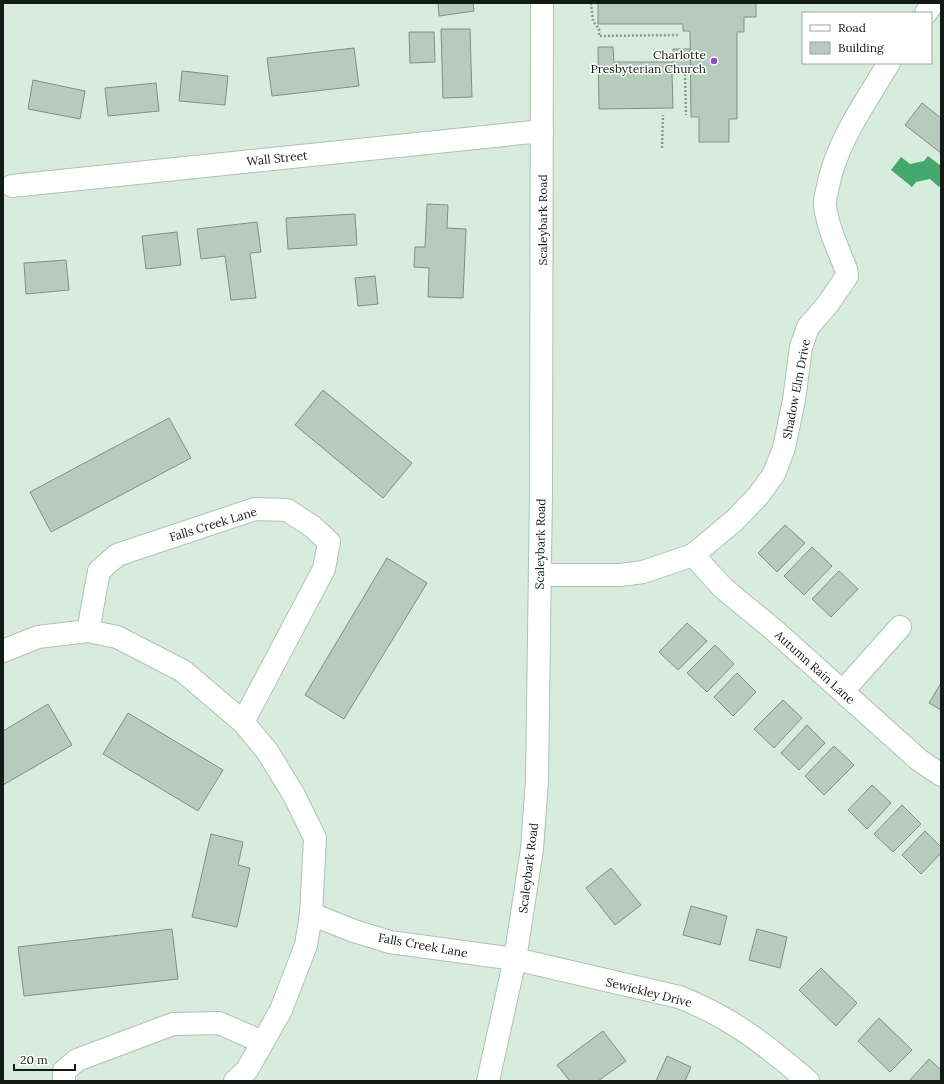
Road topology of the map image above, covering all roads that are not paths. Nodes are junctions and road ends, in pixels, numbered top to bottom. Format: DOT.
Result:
graph roads {
  1 [pos="542,3"];
  2 [pos="933,3"];
  3 [pos="927,12"];
  4 [pos="888,64"];
  5 [pos="542,131"];
  6 [pos="12,186"];
  7 [pos="693,555"];
  8 [pos="540,575"];
  9 [pos="900,628"];
  10 [pos="88,632"];
  11 [pos="3,651"];
  12 [pos="843,691"];
  13 [pos="243,722"];
  14 [pos="941,775"];
  15 [pos="311,914"];
  16 [pos="515,959"];
  17 [pos="262,1042"];
  18 [pos="64,1081"];
  19 [pos="235,1081"];
  20 [pos="488,1081"];
  21 [pos="808,1081"];
  1 -- 5 [label="street, Scaleybark Road"];
  2 -- 3 [label="street"];
  4 -- 7 [label="street, Shadow Elm Drive"];
  5 -- 6 [label="street, Wall Street"];
  5 -- 8 [label="street, Scaleybark Road"];
  7 -- 8 [label="street, Shadow Elm Drive"];
  7 -- 12 [label="street, Autumn Rain Lane"];
  8 -- 16 [label="street, Scaleybark Road"];
  9 -- 12 [label="street"];
  10 -- 11 [label="street"];
  10 -- 13 [label="street"];
  10 -- 13 [label="street, Falls Creek Lane"];
  12 -- 14 [label="street, Autumn Rain Lane"];
  13 -- 15 [label="street"];
  15 -- 16 [label="street, Falls Creek Lane"];
  15 -- 17 [label="street"];
  16 -- 20 [label="street, Scaleybark Road"];
  16 -- 21 [label="street, Sewickley Drive"];
  17 -- 18 [label="street"];
  17 -- 19 [label="street"];
}
